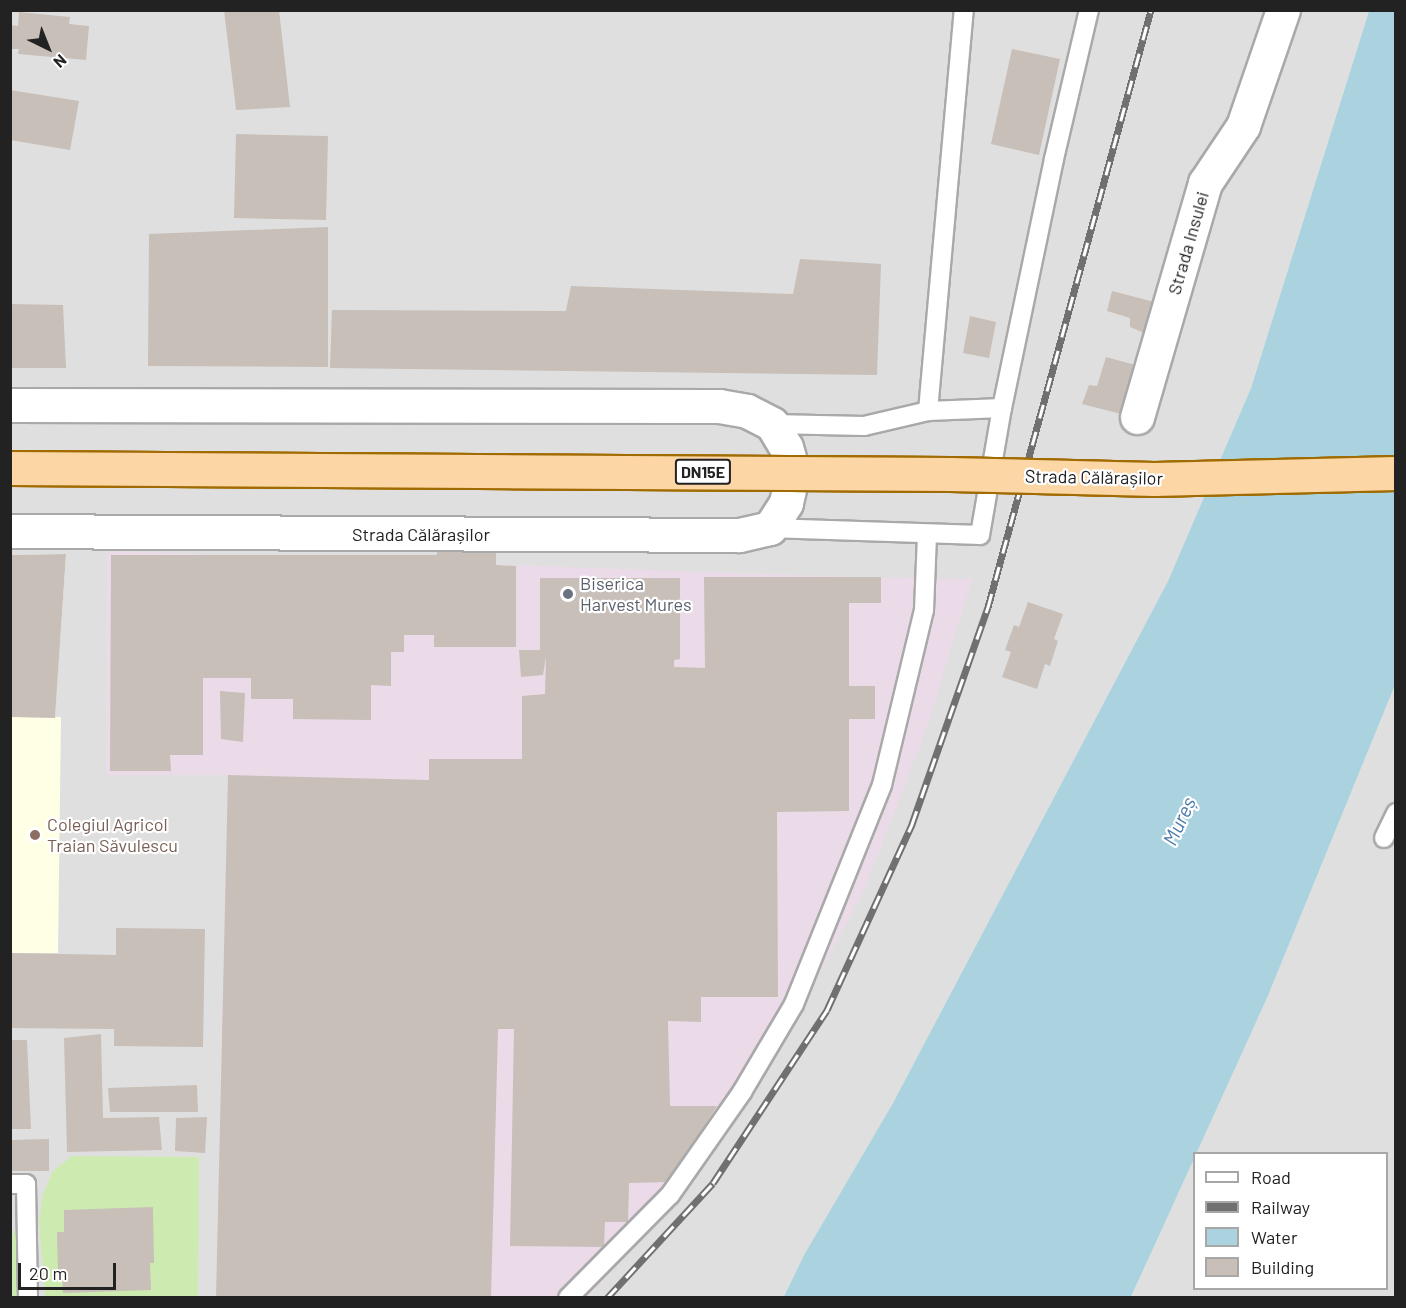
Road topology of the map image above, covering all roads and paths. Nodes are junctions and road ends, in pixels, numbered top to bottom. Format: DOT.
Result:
graph roads {
  1 [pos="964,10"];
  2 [pos="1089,10"];
  3 [pos="1283,10"];
  4 [pos="10,405"];
  5 [pos="1002,408"];
  6 [pos="928,411"];
  7 [pos="1137,417"];
  8 [pos="772,424"];
  9 [pos="10,468"];
  10 [pos="1395,473"];
  11 [pos="770,528"];
  12 [pos="10,531"];
  13 [pos="927,534"];
  14 [pos="1395,813"];
  15 [pos="1384,838"];
  16 [pos="10,1184"];
  17 [pos="28,1298"];
  18 [pos="568,1298"];
  1 -- 6 [label="lane"];
  2 -- 5 [label="lane"];
  3 -- 7 [label="street, Strada Insulei"];
  4 -- 8 [label="street"];
  5 -- 6 [label="lane"];
  5 -- 13 [label="lane"];
  6 -- 8 [label="lane"];
  8 -- 11 [label="street"];
  9 -- 10 [label="main road, Strada Călărașilor / DN15E, bridge"];
  11 -- 12 [label="street, Strada Călărașilor"];
  11 -- 13 [label="lane"];
  13 -- 18 [label="lane"];
  14 -- 15 [label="lane"];
  16 -- 17 [label="lane"];
}
